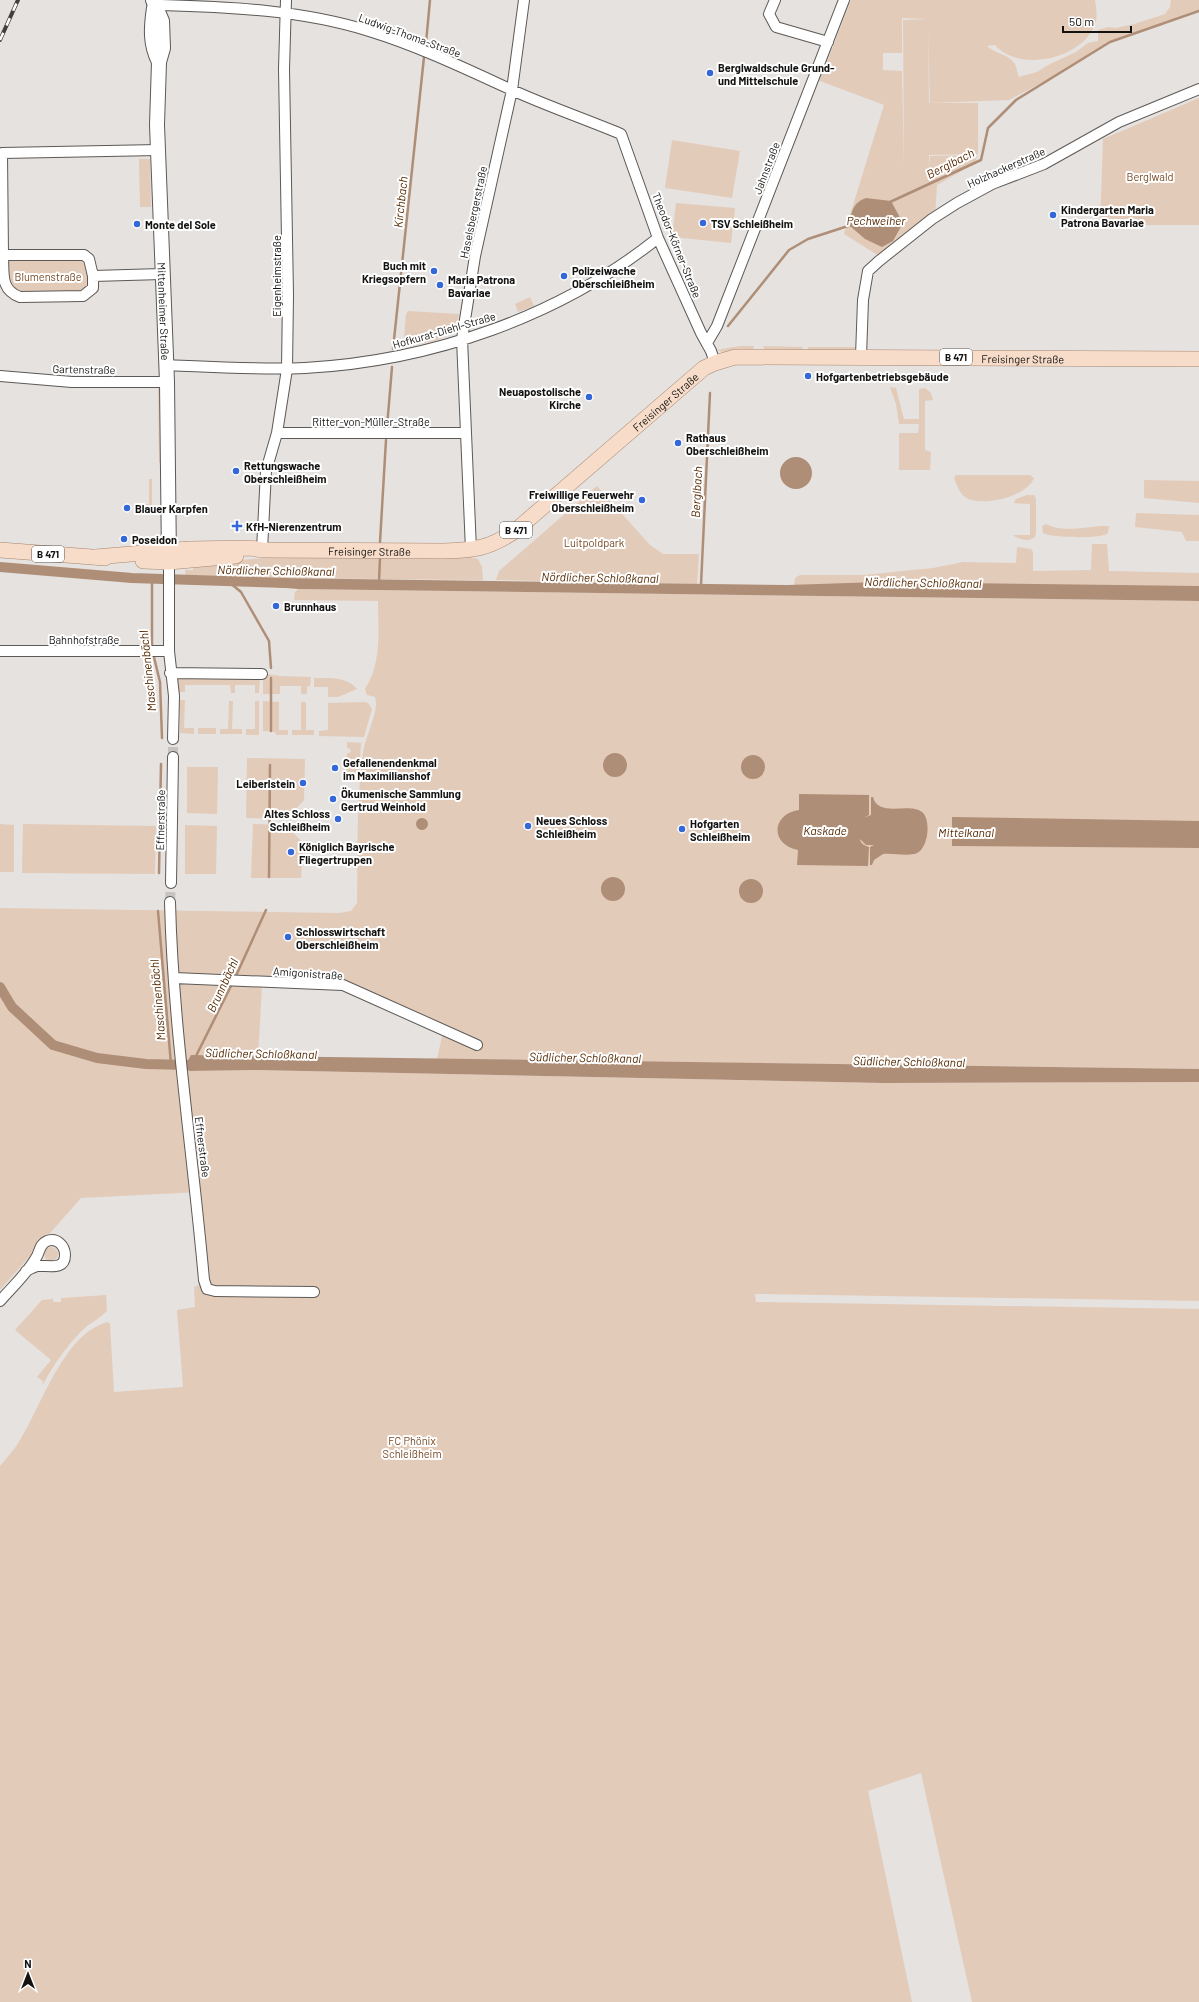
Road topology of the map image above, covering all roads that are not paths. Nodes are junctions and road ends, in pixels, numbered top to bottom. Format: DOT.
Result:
graph roads {
  1 [pos="286,0"];
  2 [pos="524,0"];
  3 [pos="774,0"];
  4 [pos="844,0"];
  5 [pos="158,3"];
  6 [pos="285,12"];
  7 [pos="828,42"];
  8 [pos="1199,89"];
  9 [pos="512,90"];
  10 [pos="621,134"];
  11 [pos="158,150"];
  12 [pos="1,153"];
  13 [pos="658,238"];
  14 [pos="3,255"];
  15 [pos="162,274"];
  16 [pos="93,276"];
  17 [pos="462,339"];
  18 [pos="707,343"];
  19 [pos="861,356"];
  20 [pos="1199,359"];
  21 [pos="715,363"];
  22 [pos="165,365"];
  23 [pos="286,369"];
  24 [pos="0,376"];
  25 [pos="167,382"];
  26 [pos="277,433"];
  27 [pos="464,433"];
  28 [pos="0,550"];
  29 [pos="262,550"];
  30 [pos="471,550"];
  31 [pos="169,562"];
  32 [pos="0,651"];
  33 [pos="164,651"];
  34 [pos="170,673"];
  35 [pos="262,674"];
  36 [pos="173,739"];
  37 [pos="173,757"];
  38 [pos="171,883"];
  39 [pos="170,902"];
  40 [pos="174,978"];
  41 [pos="477,1045"];
  42 [pos="26,1271"];
  43 [pos="314,1292"];
  44 [pos="0,1302"];
  1 -- 6 [label="street, Eigenheimstraße"];
  2 -- 9 [label="street, Haselsbergerstraße"];
  3 -- 7 [label="street"];
  4 -- 7 [label="street, Jahnstraße"];
  5 -- 6 [label="street, Ludwig-Thoma-Straße"];
  5 -- 11 [label="main road, Mittenheimer Straße"];
  6 -- 9 [label="street, Ludwig-Thoma-Straße"];
  6 -- 23 [label="street, Eigenheimstraße"];
  7 -- 18 [label="street, Jahnstraße"];
  8 -- 19 [label="street, Holzhackerstraße"];
  9 -- 10 [label="street, Ludwig-Thoma-Straße"];
  9 -- 17 [label="street, Haselsbergerstraße"];
  10 -- 13 [label="street, Theodor-Körner-Straße"];
  11 -- 12 [label="street"];
  11 -- 15 [label="main road, Mittenheimer Straße"];
  12 -- 14 [label="street"];
  13 -- 17 [label="street, Hofkurat-Diehl-Straße"];
  13 -- 18 [label="street, Theodor-Körner-Straße"];
  14 -- 16 [label="street"];
  14 -- 16 [label="street"];
  15 -- 16 [label="street"];
  15 -- 22 [label="main road, Mittenheimer Straße"];
  17 -- 23 [label="street, Hofkurat-Diehl-Straße"];
  17 -- 27 [label="street, Haselsbergerstraße"];
  18 -- 21 [label="street, Theodor-Körner-Straße"];
  19 -- 20 [label="main road, Freisinger Straße / B 471"];
  19 -- 21 [label="main road, Freisinger Straße / B 471"];
  21 -- 30 [label="main road, Freisinger Straße / B 471"];
  22 -- 23 [label="street, Hofkurat-Diehl-Straße"];
  22 -- 25 [label="main road, Mittenheimer Straße"];
  23 -- 26 [label="street, Eigenheimstraße"];
  24 -- 25 [label="street, Gartenstraße"];
  25 -- 31 [label="main road, Mittenheimer Straße"];
  26 -- 27 [label="street, Ritter-von-Müller-Straße"];
  26 -- 29 [label="street, Eigenheimstraße"];
  27 -- 30 [label="street, Haselsbergerstraße"];
  28 -- 31 [label="main road, B 471"];
  29 -- 30 [label="main road, Freisinger Straße / B 471"];
  29 -- 31 [label="main road, Freisinger Straße / B 471"];
  31 -- 33 [label="street"];
  32 -- 33 [label="street, Bahnhofstraße"];
  33 -- 34 [label="street"];
  34 -- 35 [label="street"];
  34 -- 36 [label="street"];
  37 -- 38 [label="street, Effnerstraße"];
  39 -- 40 [label="street, Effnerstraße"];
  40 -- 41 [label="street, Amigonistraße"];
  40 -- 43 [label="street, Effnerstraße"];
  42 -- 44 [label="street"];
}
